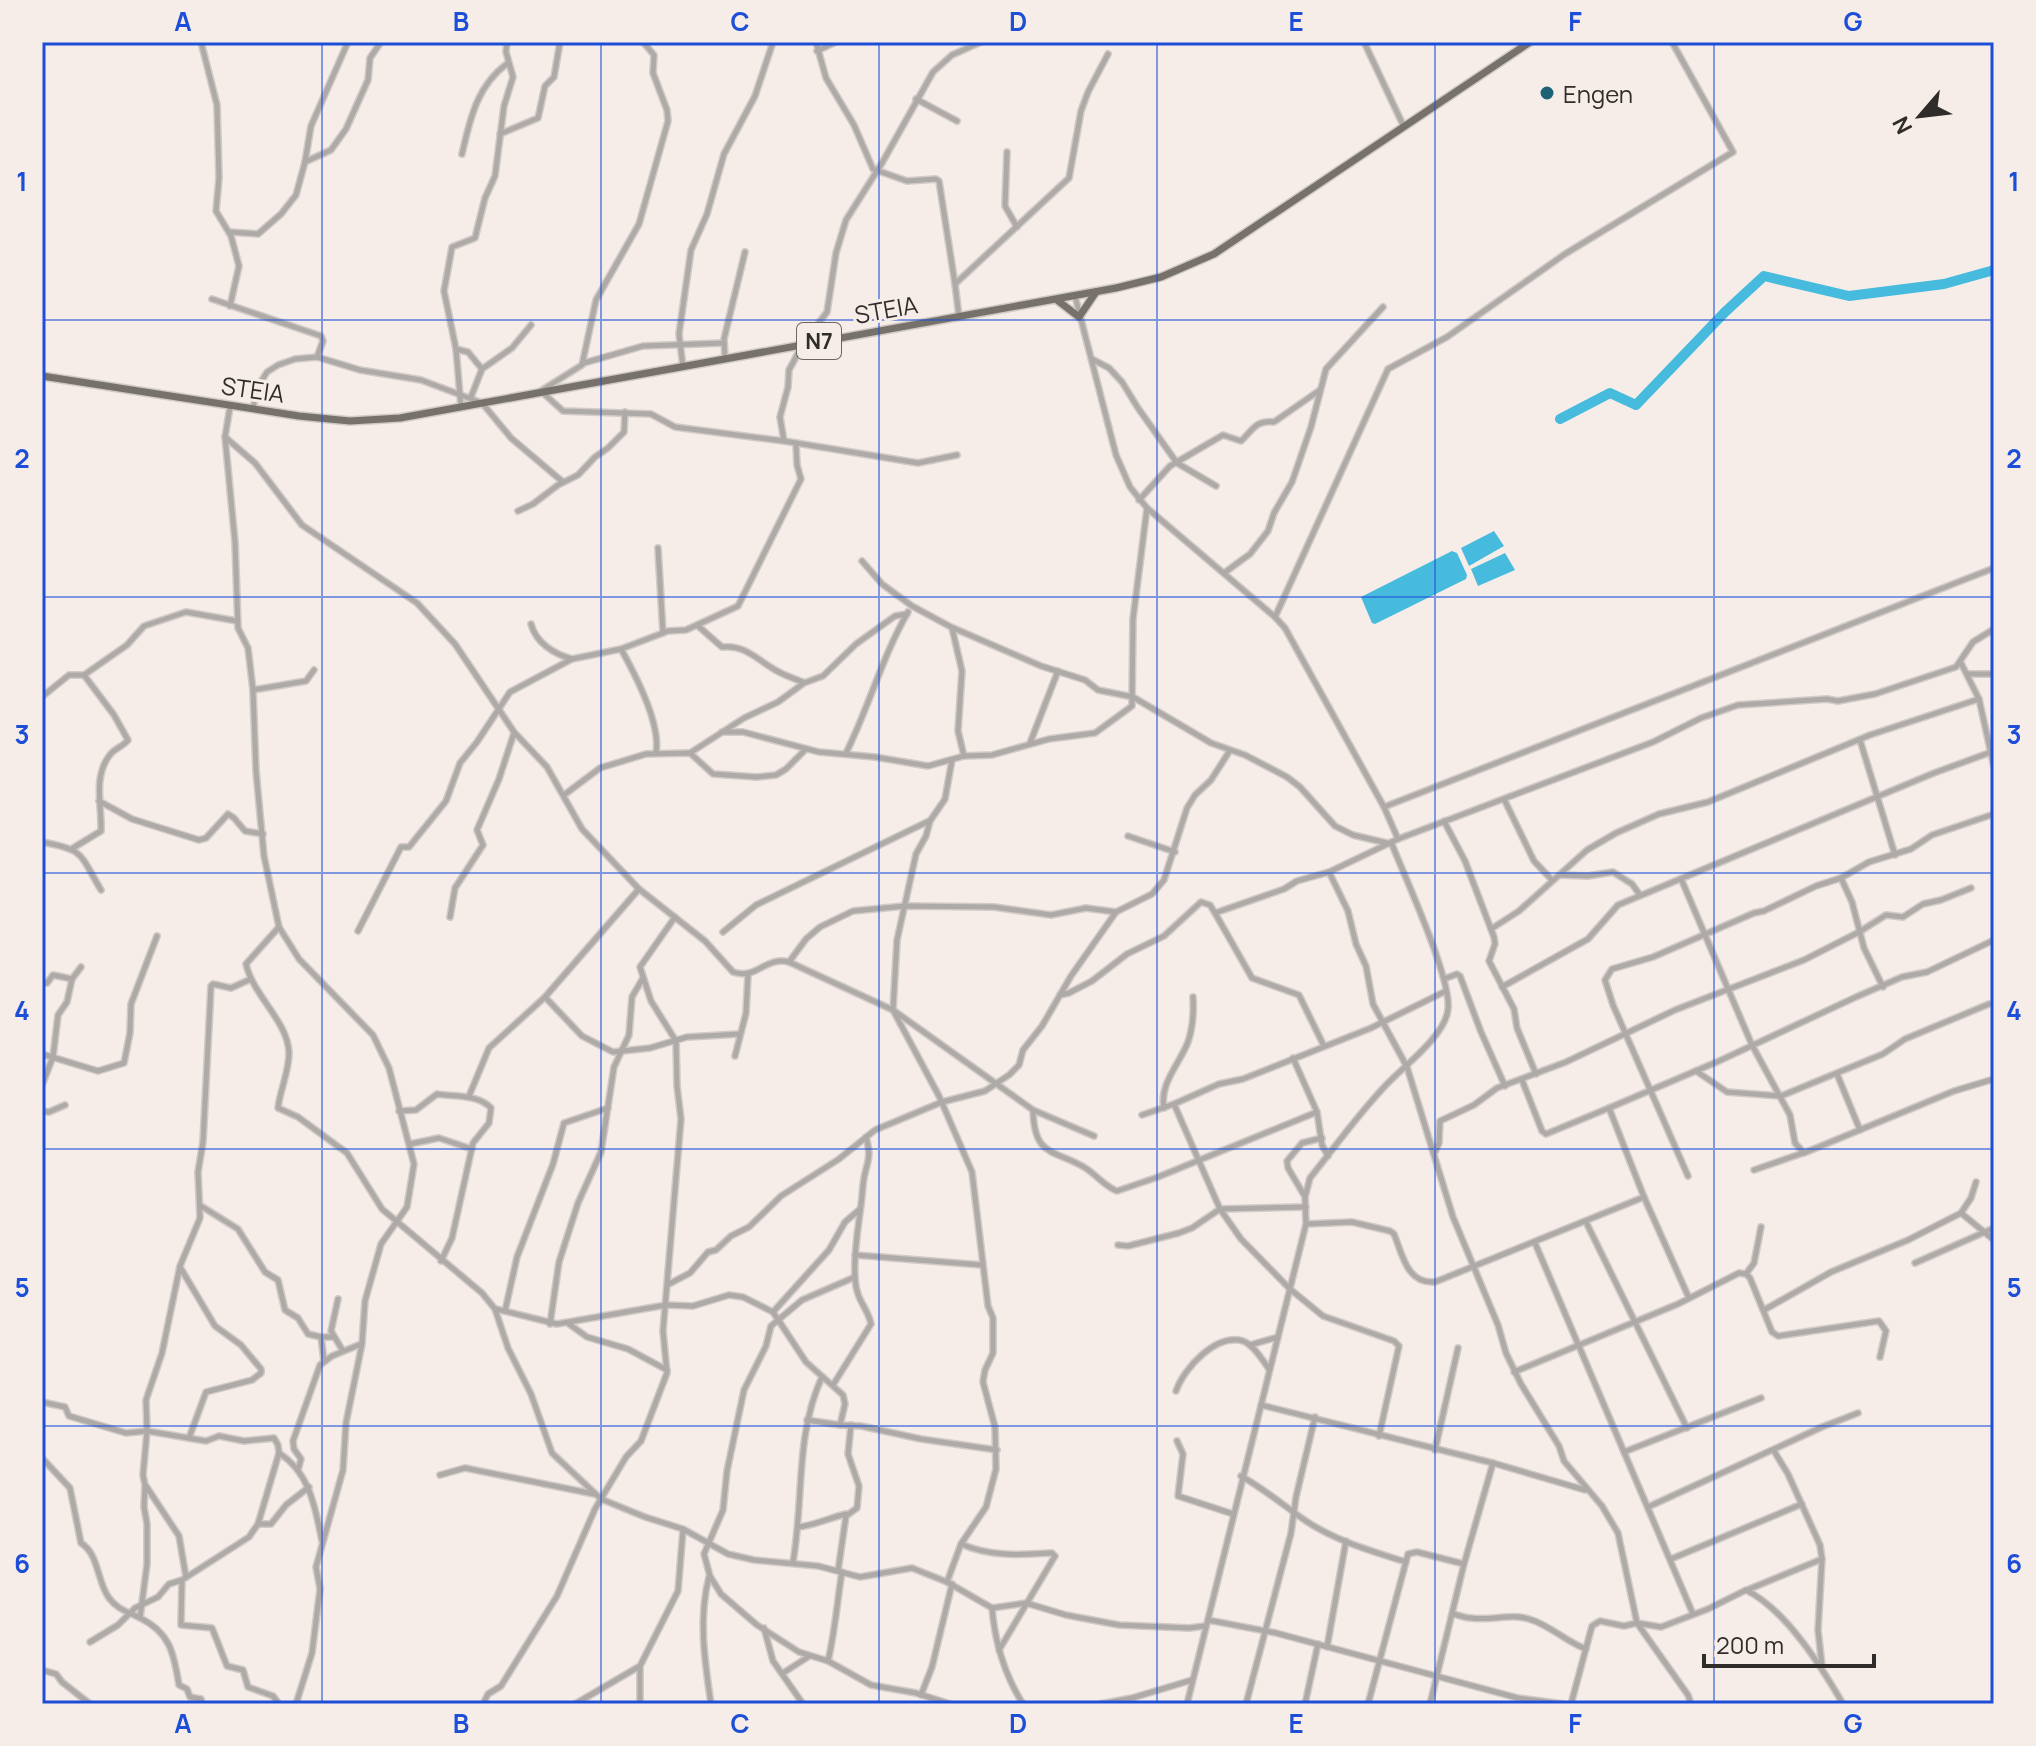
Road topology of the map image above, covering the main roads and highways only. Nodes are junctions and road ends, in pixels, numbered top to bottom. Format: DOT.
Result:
graph roads {
  1 [pos="1530,42"];
  2 [pos="1096,292"];
  3 [pos="1057,300"];
  4 [pos="42,376"];
  1 -- 2 [label="main road, STEIA / N7"];
  2 -- 3 [label="main road, STEIA / N7"];
  2 -- 3 [label="main road"];
  3 -- 4 [label="main road, STEIA / N7"];
}
